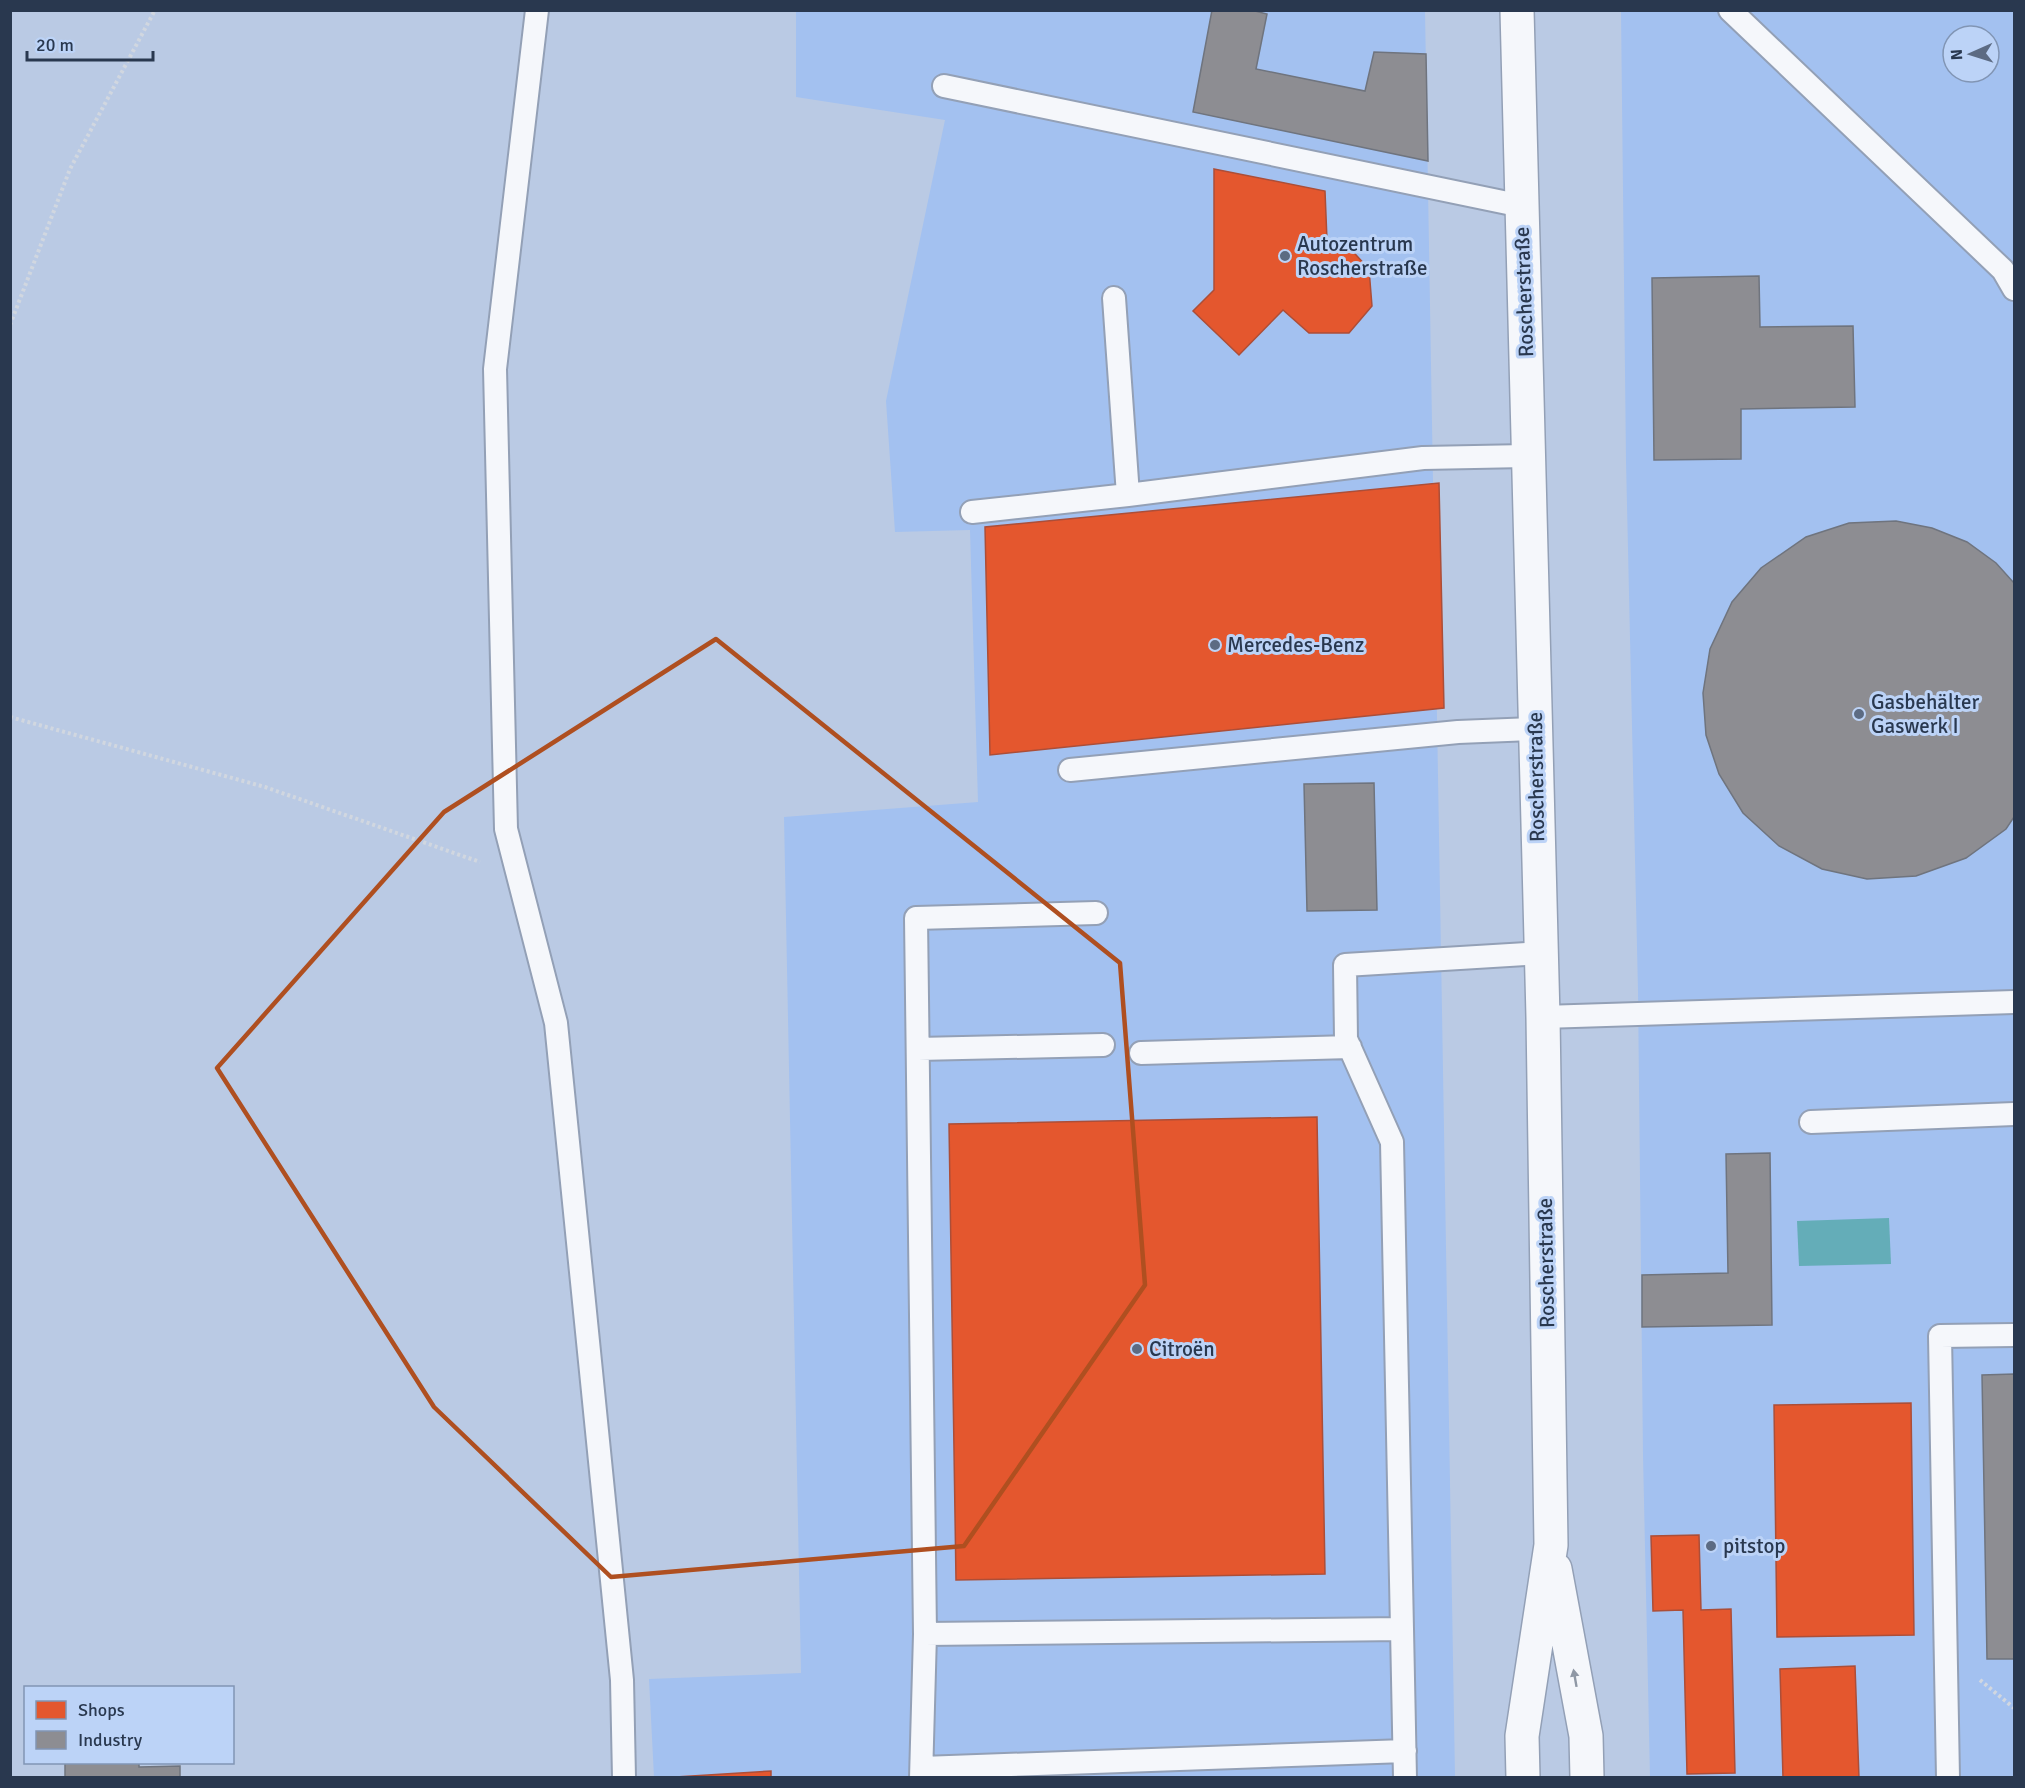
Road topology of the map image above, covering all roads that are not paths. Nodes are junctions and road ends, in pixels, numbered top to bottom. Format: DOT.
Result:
graph roads {
  1 [pos="537,10"];
  2 [pos="1517,10"];
  3 [pos="1730,10"];
  4 [pos="944,86"];
  5 [pos="1522,206"];
  6 [pos="2014,289"];
  7 [pos="1114,298"];
  8 [pos="1529,456"];
  9 [pos="1128,495"];
  10 [pos="972,512"];
  11 [pos="1535,729"];
  12 [pos="1070,770"];
  13 [pos="1096,913"];
  14 [pos="1541,953"];
  15 [pos="2014,1002"];
  16 [pos="1543,1017"];
  17 [pos="1103,1045"];
  18 [pos="1350,1047"];
  19 [pos="918,1049"];
  20 [pos="1141,1053"];
  21 [pos="2014,1114"];
  22 [pos="1811,1122"];
  23 [pos="2014,1335"];
  24 [pos="1551,1545"];
  25 [pos="1402,1629"];
  26 [pos="925,1634"];
  27 [pos="1405,1751"];
  28 [pos="922,1773"];
  29 [pos="624,1778"];
  30 [pos="1405,1778"];
  31 [pos="1523,1778"];
  32 [pos="1587,1778"];
  33 [pos="1948,1778"];
  1 -- 29 [label="lane"];
  2 -- 5 [label="main road, Roscherstraße"];
  3 -- 6 [label="lane"];
  4 -- 5 [label="lane"];
  5 -- 8 [label="main road, Roscherstraße"];
  7 -- 9 [label="lane"];
  8 -- 9 [label="lane"];
  8 -- 11 [label="main road, Roscherstraße"];
  9 -- 10 [label="lane"];
  11 -- 12 [label="lane"];
  11 -- 14 [label="main road, Roscherstraße"];
  13 -- 19 [label="lane"];
  14 -- 16 [label="main road, Roscherstraße"];
  14 -- 18 [label="lane"];
  15 -- 16 [label="lane"];
  16 -- 24 [label="main road, Roscherstraße"];
  17 -- 19 [label="lane"];
  18 -- 20 [label="lane"];
  18 -- 25 [label="lane"];
  19 -- 26 [label="lane"];
  21 -- 22 [label="lane"];
  23 -- 33 [label="lane"];
  24 -- 31 [label="main road, Roscherstraße"];
  32 -- 24 [label="main road, Roscherstraße, one-way"];
  25 -- 26 [label="lane"];
  25 -- 27 [label="lane"];
  26 -- 28 [label="lane"];
  27 -- 28 [label="lane"];
  27 -- 30 [label="lane"];
}
